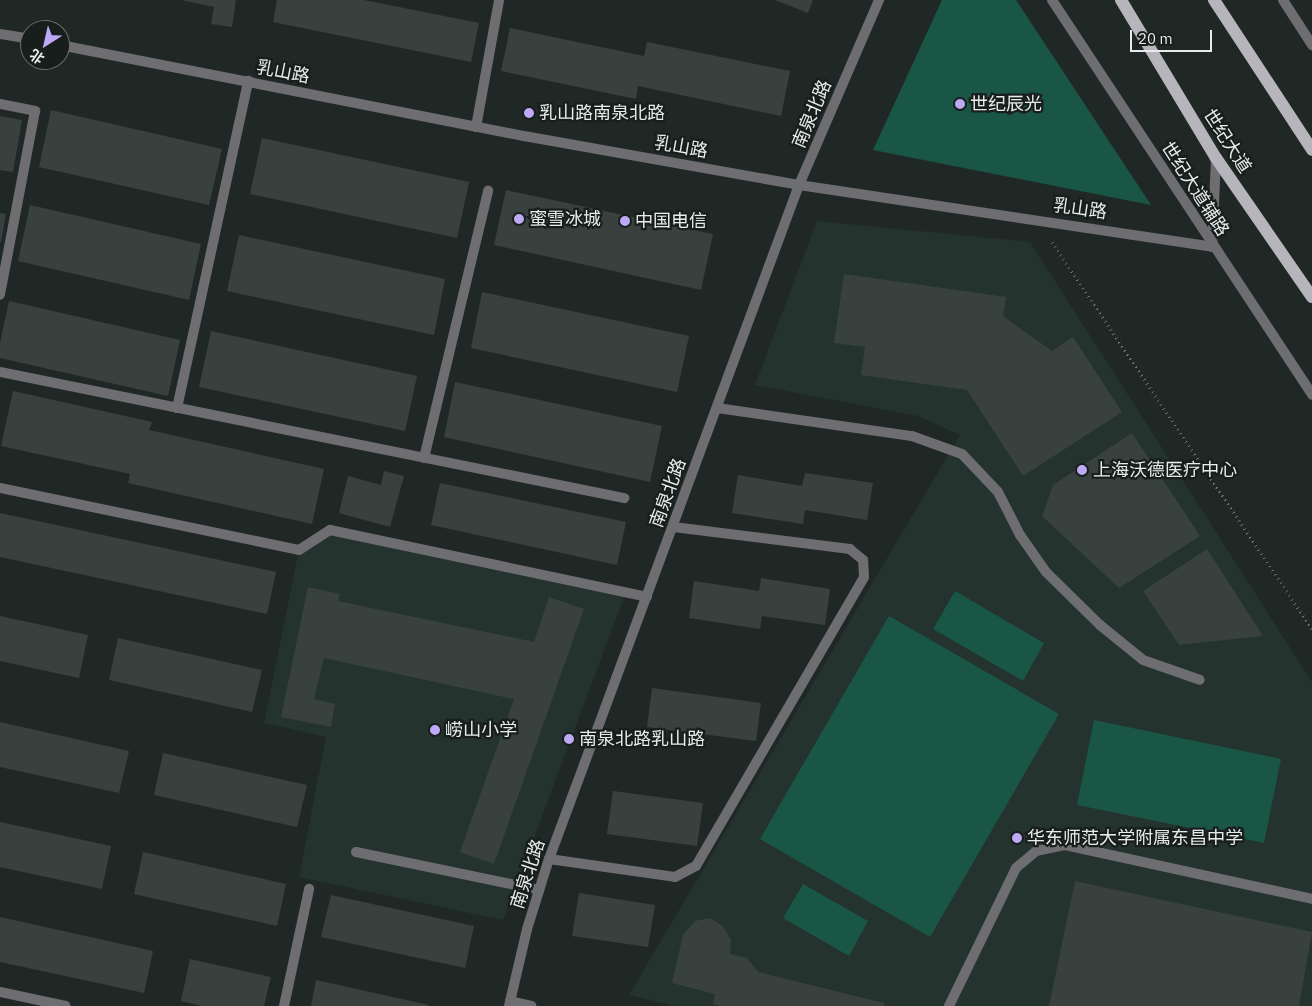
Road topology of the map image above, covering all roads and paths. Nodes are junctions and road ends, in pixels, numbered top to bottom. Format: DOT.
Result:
graph roads {
  1 [pos="499,0"];
  2 [pos="879,0"];
  3 [pos="1052,0"];
  4 [pos="1121,0"];
  5 [pos="1214,0"];
  6 [pos="1283,0"];
  7 [pos="0,34"];
  8 [pos="20,37"];
  9 [pos="1312,45"];
  10 [pos="70,47"];
  11 [pos="248,81"];
  12 [pos="0,104"];
  13 [pos="476,127"];
  14 [pos="1312,150"];
  15 [pos="1216,158"];
  16 [pos="799,185"];
  17 [pos="488,191"];
  18 [pos="1037,219"];
  19 [pos="1212,247"];
  20 [pos="0,295"];
  21 [pos="1312,297"];
  22 [pos="0,372"];
  23 [pos="1312,395"];
  24 [pos="177,408"];
  25 [pos="717,408"];
  26 [pos="424,458"];
  27 [pos="0,488"];
  28 [pos="624,498"];
  29 [pos="673,526"];
  30 [pos="647,597"];
  31 [pos="1312,630"];
  32 [pos="1200,680"];
  33 [pos="356,852"];
  34 [pos="549,858"];
  35 [pos="309,889"];
  36 [pos="539,890"];
  37 [pos="1312,899"];
  38 [pos="0,992"];
  39 [pos="509,1004"];
  40 [pos="66,1006"];
  41 [pos="284,1006"];
  42 [pos="531,1006"];
  43 [pos="949,1006"];
  1 -- 13 [label="street"];
  2 -- 16 [label="street, 南泉北路"];
  3 -- 19 [label="street, 世纪大道辅路"];
  4 -- 15 [label="main road, 世纪大道"];
  5 -- 14 [label="main road"];
  6 -- 9 [label="street"];
  7 -- 8 [label="street"];
  10 -- 11 [label="street, 乳山路"];
  11 -- 13 [label="street, 乳山路"];
  11 -- 24 [label="street"];
  12 -- 20 [label="street"];
  13 -- 16 [label="street, 乳山路"];
  15 -- 19 [label="street"];
  15 -- 21 [label="main road, 世纪大道"];
  16 -- 18 [label="street, 乳山路"];
  16 -- 25 [label="street, 南泉北路"];
  17 -- 26 [label="street"];
  18 -- 19 [label="street, 乳山路"];
  18 -- 31 [label="path"];
  19 -- 23 [label="street, 世纪大道辅路"];
  22 -- 24 [label="street"];
  24 -- 26 [label="street"];
  25 -- 29 [label="street, 南泉北路"];
  25 -- 32 [label="street"];
  26 -- 28 [label="street"];
  27 -- 30 [label="street"];
  29 -- 30 [label="street, 南泉北路"];
  29 -- 34 [label="street"];
  30 -- 34 [label="street, 南泉北路"];
  33 -- 36 [label="street"];
  34 -- 36 [label="street, 南泉北路"];
  35 -- 41 [label="street"];
  36 -- 39 [label="street, 南泉北路"];
  37 -- 43 [label="street"];
  38 -- 40 [label="street"];
  39 -- 42 [label="street"];
}
